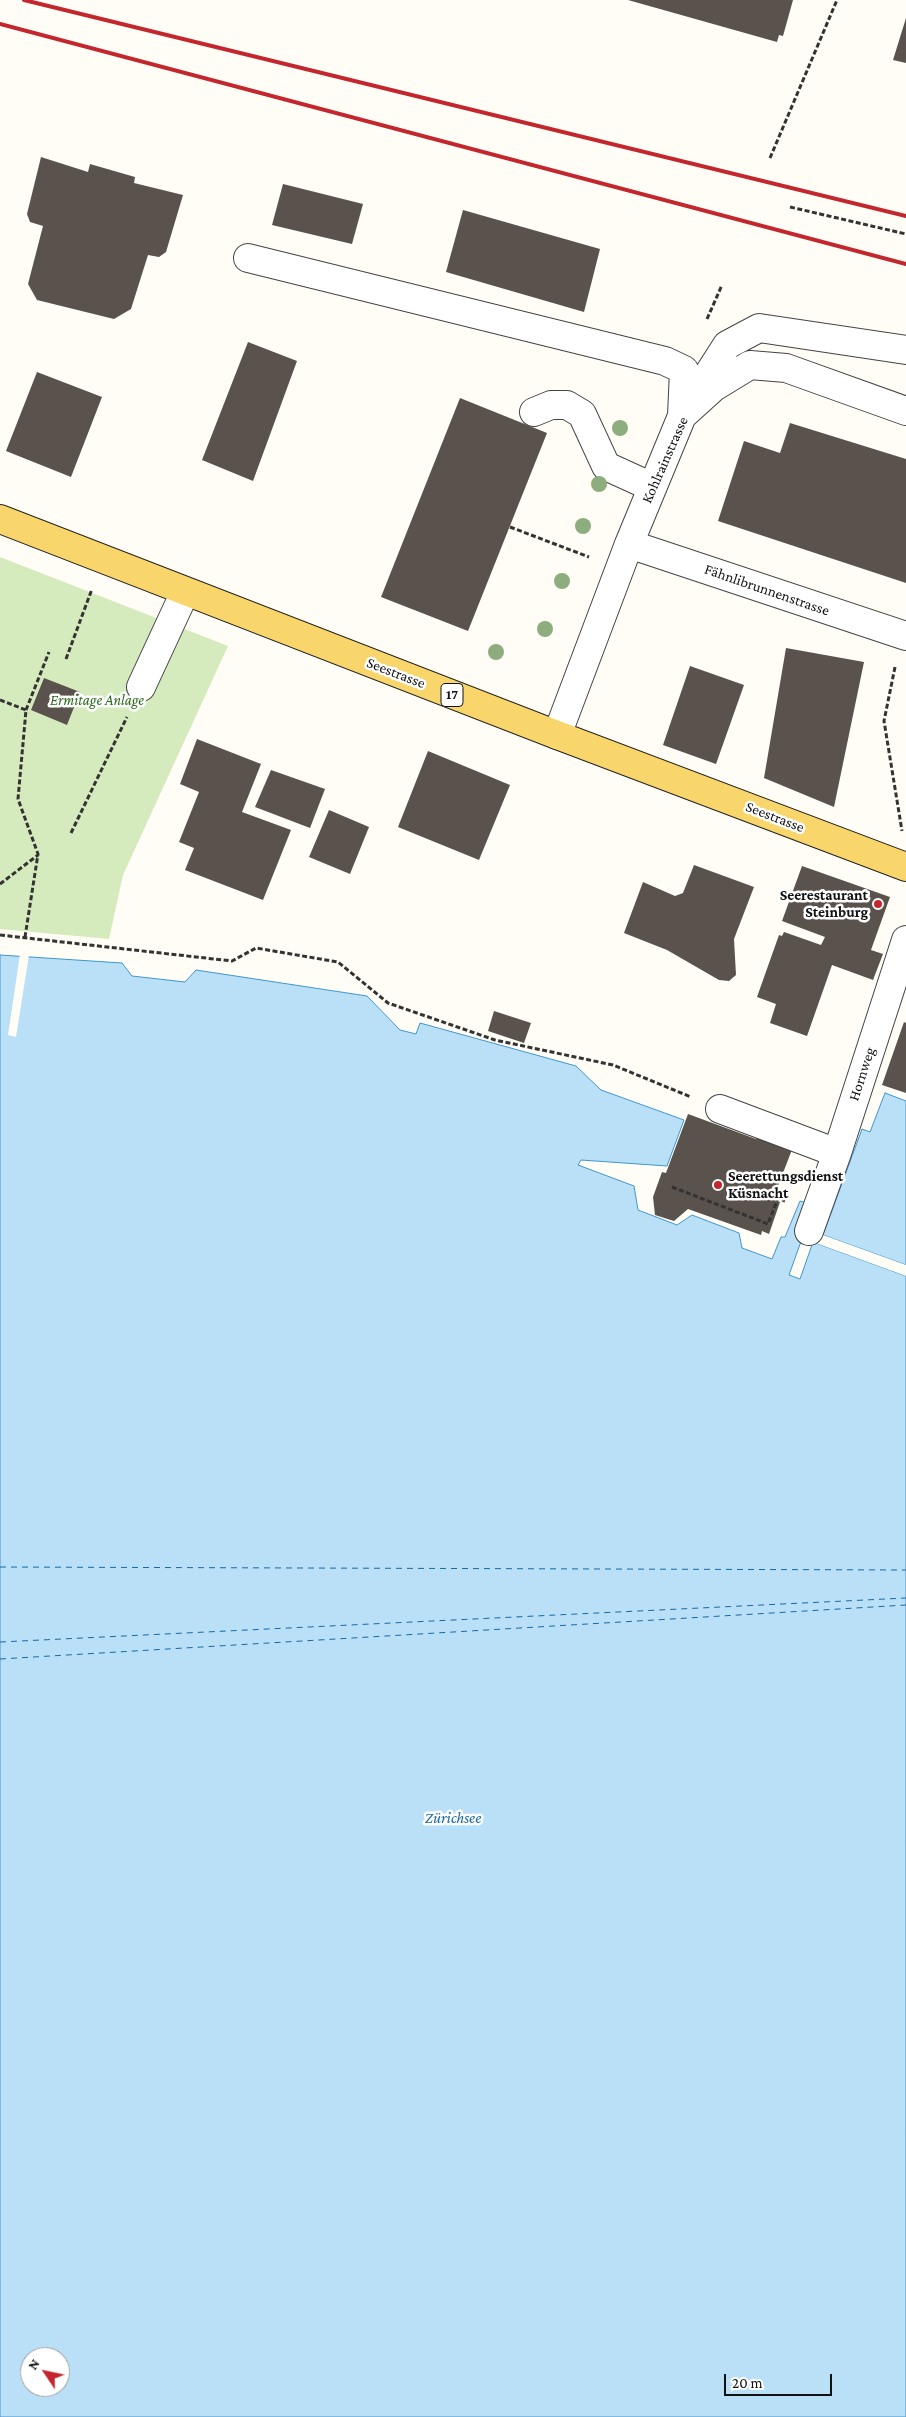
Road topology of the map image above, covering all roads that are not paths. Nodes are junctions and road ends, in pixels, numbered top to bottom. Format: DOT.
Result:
graph roads {
  1 [pos="248,258"];
  2 [pos="906,350"];
  3 [pos="906,411"];
  4 [pos="534,412"];
  5 [pos="682,416"];
  6 [pos="652,487"];
  7 [pos="0,518"];
  8 [pos="629,544"];
  9 [pos="184,592"];
  10 [pos="904,636"];
  11 [pos="136,699"];
  12 [pos="557,735"];
  13 [pos="906,867"];
  14 [pos="906,940"];
  15 [pos="897,998"];
  16 [pos="720,1109"];
  17 [pos="837,1153"];
  18 [pos="809,1231"];
  1 -- 5 [label="street"];
  2 -- 5 [label="street"];
  3 -- 5 [label="street, Kohlrainstrasse"];
  4 -- 6 [label="street"];
  5 -- 6 [label="street, Kohlrainstrasse"];
  6 -- 8 [label="street, Kohlrainstrasse"];
  7 -- 9 [label="main road, Seestrasse / 17"];
  8 -- 10 [label="street, Fähnlibrunnenstrasse"];
  8 -- 12 [label="street, Kohlrainstrasse"];
  9 -- 11 [label="street"];
  9 -- 12 [label="main road, Seestrasse / 17"];
  12 -- 13 [label="main road, Seestrasse / 17"];
  14 -- 15 [label="street, Hornweg"];
  15 -- 17 [label="street, Hornweg"];
  16 -- 17 [label="street"];
  17 -- 18 [label="street, Hornweg"];
}
